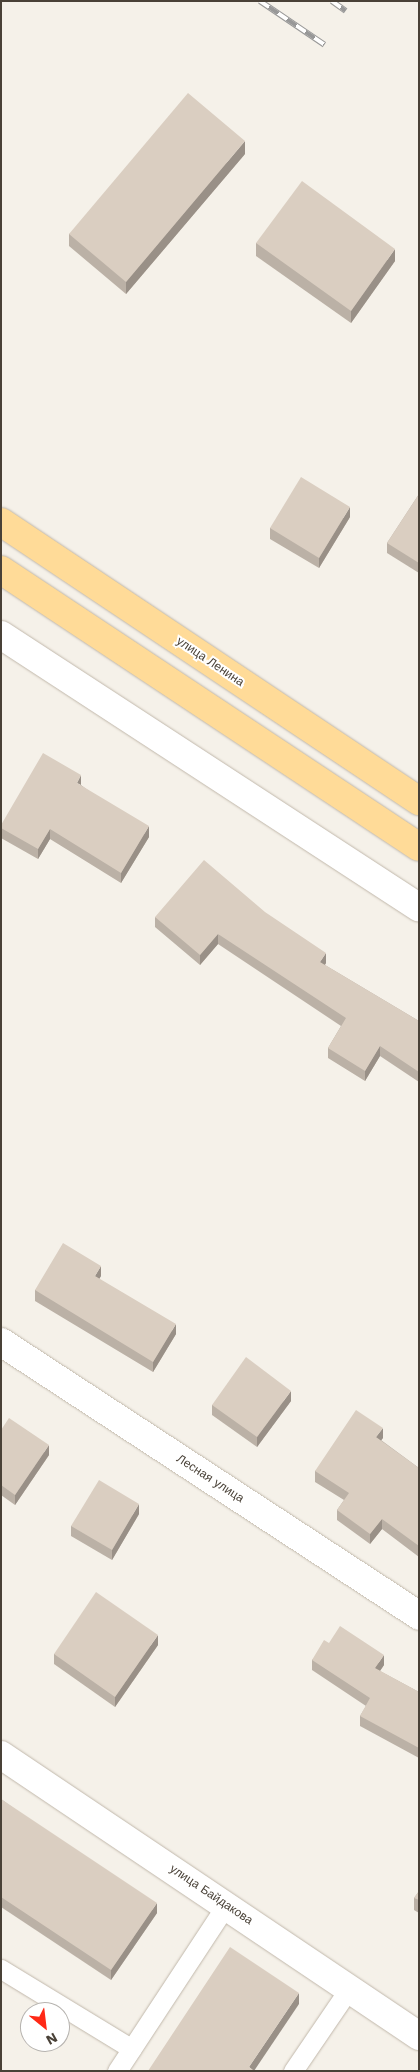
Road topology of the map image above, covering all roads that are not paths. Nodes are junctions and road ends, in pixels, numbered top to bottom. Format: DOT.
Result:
graph roads {
  1 [pos="1,522"];
  2 [pos="1,570"];
  3 [pos="1,635"];
  4 [pos="419,801"];
  5 [pos="419,847"];
  6 [pos="419,907"];
  7 [pos="1,1342"];
  8 [pos="419,1616"];
  9 [pos="1,1755"];
  10 [pos="226,1905"];
  11 [pos="1,1969"];
  12 [pos="349,1989"];
  13 [pos="419,2036"];
  14 [pos="132,2049"];
  15 [pos="118,2071"];
  16 [pos="293,2071"];
  1 -- 4 [label="main road, улица Ленина"];
  2 -- 5 [label="main road"];
  3 -- 6 [label="street"];
  7 -- 8 [label="street, Лесная улица"];
  9 -- 10 [label="street, улица Байдакова"];
  10 -- 12 [label="street, улица Байдакова"];
  10 -- 14 [label="lane"];
  11 -- 14 [label="lane"];
  12 -- 13 [label="street, улица Байдакова"];
  12 -- 16 [label="lane"];
  14 -- 15 [label="lane"];
}
